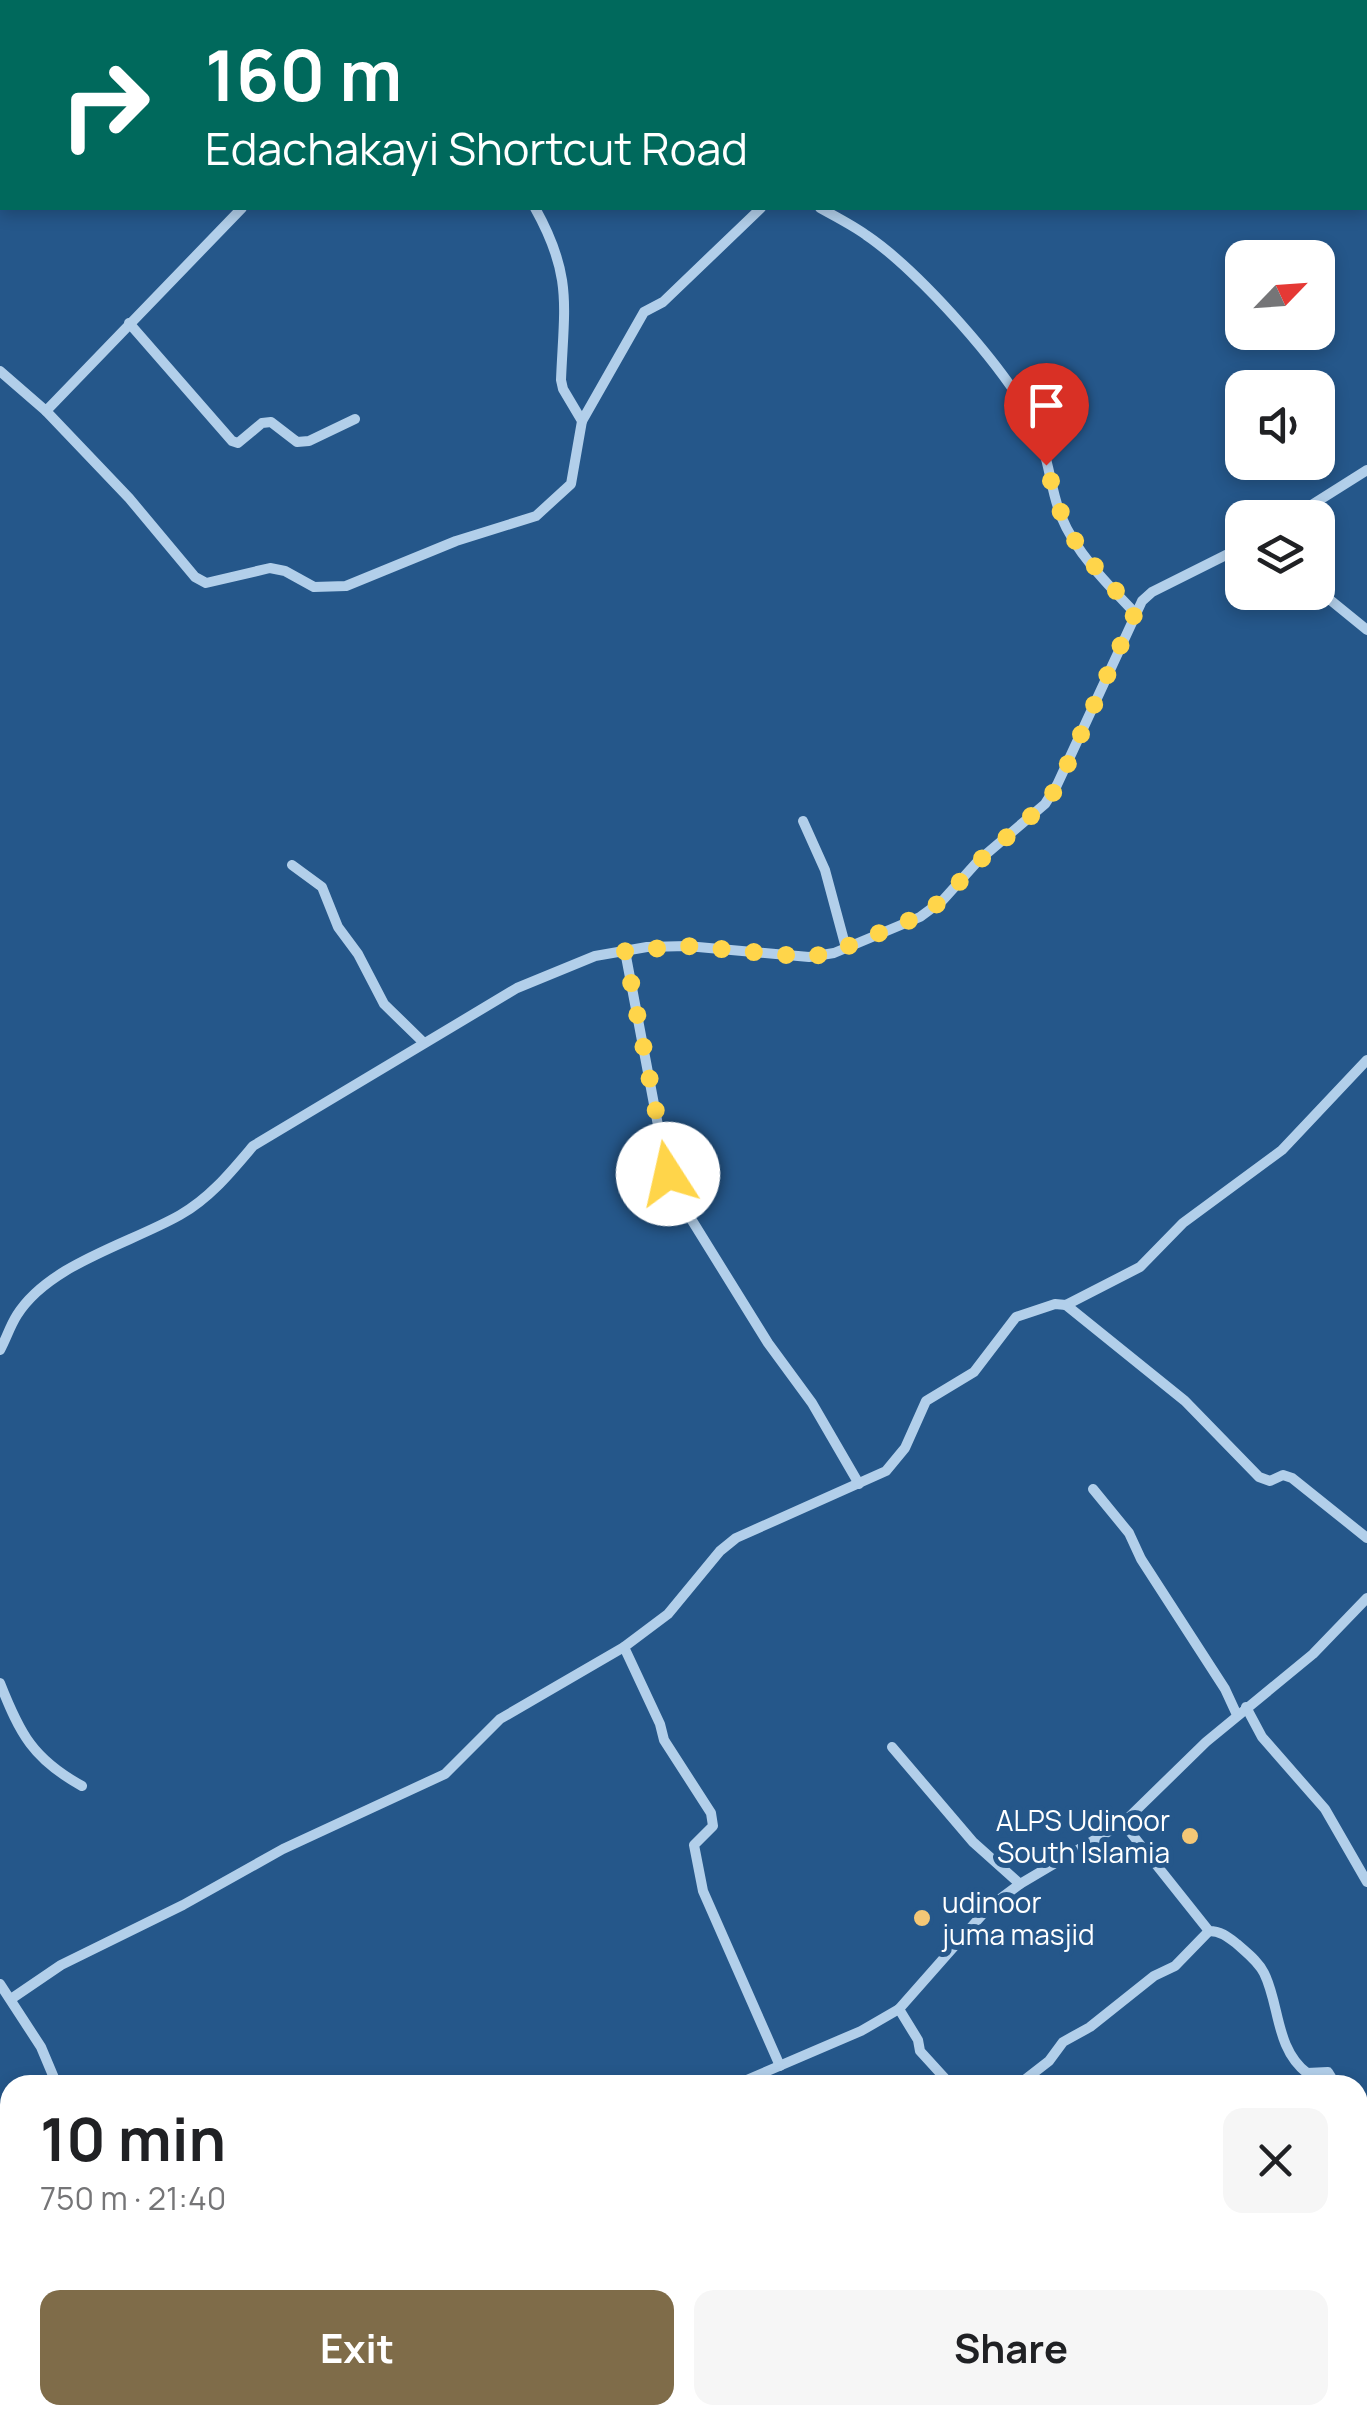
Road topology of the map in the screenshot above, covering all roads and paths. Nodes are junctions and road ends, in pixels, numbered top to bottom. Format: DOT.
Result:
graph roads {
  1 [pos="240,210"];
  2 [pos="536,210"];
  3 [pos="759,210"];
  4 [pos="824,210"];
  5 [pos="129,323"];
  6 [pos="0,371"];
  7 [pos="46,411"];
  8 [pos="356,419"];
  9 [pos="582,420"];
  10 [pos="1367,470"];
  11 [pos="1320,500"];
  12 [pos="1225,556"];
  13 [pos="1335,604"];
  14 [pos="1135,613"];
  15 [pos="1367,630"];
  16 [pos="803,820"];
  17 [pos="292,865"];
  18 [pos="846,948"];
  19 [pos="625,951"];
  20 [pos="424,1043"];
  21 [pos="1367,1060"];
  22 [pos="1066,1305"];
  23 [pos="0,1350"];
  24 [pos="859,1484"];
  25 [pos="1093,1489"];
  26 [pos="1367,1538"];
  27 [pos="1367,1598"];
  28 [pos="624,1647"];
  29 [pos="0,1683"];
  30 [pos="1242,1711"];
  31 [pos="892,1746"];
  32 [pos="82,1786"];
  33 [pos="1123,1823"];
  34 [pos="1367,1882"];
  35 [pos="1020,1884"];
  36 [pos="1210,1931"];
  37 [pos="0,1984"];
  38 [pos="11,2000"];
  39 [pos="899,2009"];
  40 [pos="780,2066"];
  41 [pos="53,2075"];
  42 [pos="759,2075"];
  43 [pos="942,2075"];
  44 [pos="1031,2075"];
  45 [pos="1330,2075"];
  1 -- 5 [label="street"];
  2 -- 9 [label="street"];
  3 -- 9 [label="street"];
  4 -- 14 [label="street"];
  5 -- 7 [label="street"];
  5 -- 8 [label="street"];
  6 -- 7 [label="street"];
  7 -- 9 [label="street"];
  10 -- 11 [label="street"];
  12 -- 14 [label="street"];
  13 -- 15 [label="street"];
  14 -- 18 [label="street"];
  16 -- 18 [label="street"];
  17 -- 20 [label="street"];
  18 -- 19 [label="street"];
  19 -- 20 [label="street"];
  19 -- 24 [label="street"];
  20 -- 23 [label="street"];
  21 -- 22 [label="street"];
  22 -- 24 [label="street"];
  22 -- 26 [label="street"];
  24 -- 28 [label="street"];
  25 -- 30 [label="street"];
  27 -- 30 [label="street"];
  28 -- 38 [label="street"];
  28 -- 40 [label="street"];
  29 -- 32 [label="street"];
  30 -- 33 [label="street"];
  30 -- 34 [label="street"];
  31 -- 35 [label="street"];
  33 -- 35 [label="street"];
  33 -- 36 [label="street"];
  35 -- 39 [label="street"];
  36 -- 44 [label="street"];
  36 -- 45 [label="street"];
  37 -- 38 [label="street"];
  38 -- 41 [label="street"];
  39 -- 40 [label="street"];
  39 -- 43 [label="street"];
  40 -- 42 [label="street"];
}
